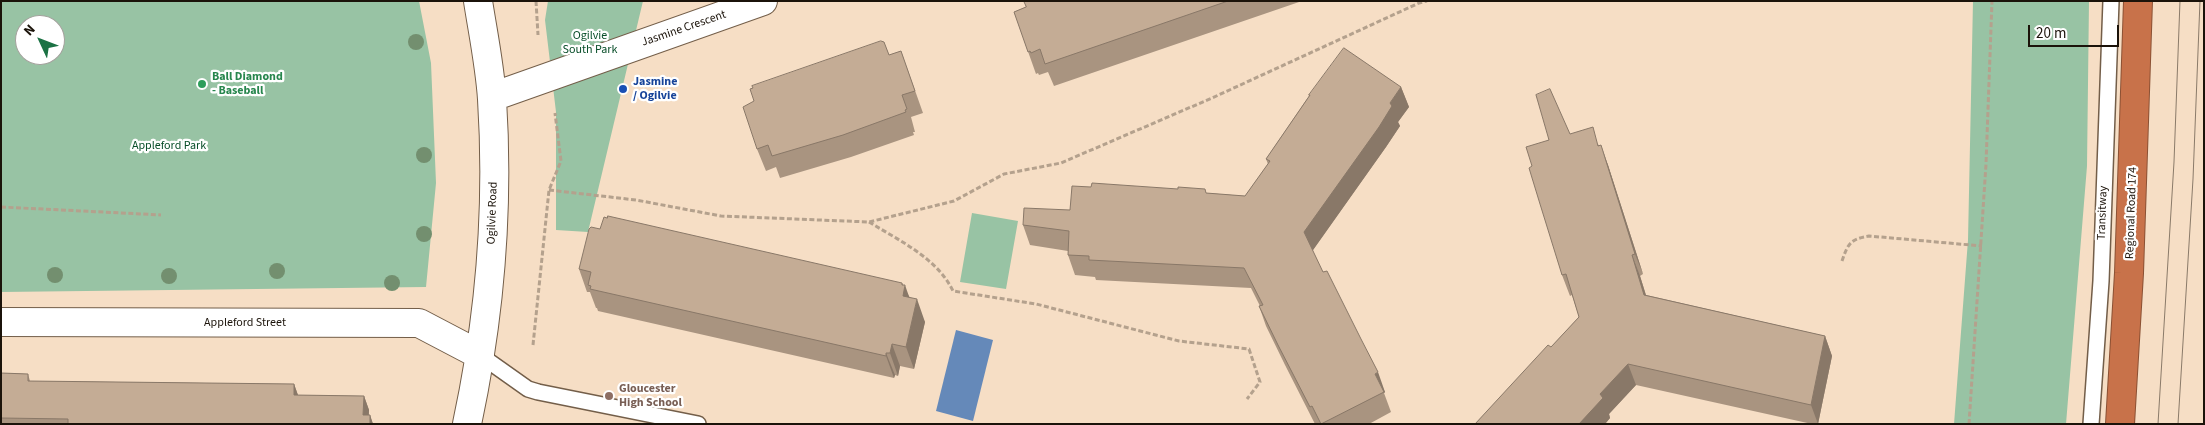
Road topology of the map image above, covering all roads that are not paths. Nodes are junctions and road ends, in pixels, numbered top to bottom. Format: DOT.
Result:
graph roads {
  1 [pos="478,1"];
  2 [pos="763,1"];
  3 [pos="2111,1"];
  4 [pos="2138,1"];
  5 [pos="492,97"];
  6 [pos="1,322"];
  7 [pos="480,355"];
  8 [pos="467,424"];
  9 [pos="698,424"];
  10 [pos="2091,424"];
  11 [pos="2120,424"];
  1 -- 5 [label="street, Ogilvie Road"];
  2 -- 5 [label="street, Jasmine Crescent"];
  3 -- 10 [label="lane, Transitway"];
  4 -- 11 [label="highway, Regional Road 174"];
  5 -- 7 [label="street, Ogilvie Road"];
  6 -- 7 [label="street, Appleford Street"];
  7 -- 8 [label="street, Ogilvie Road"];
  7 -- 9 [label="lane"];
}
